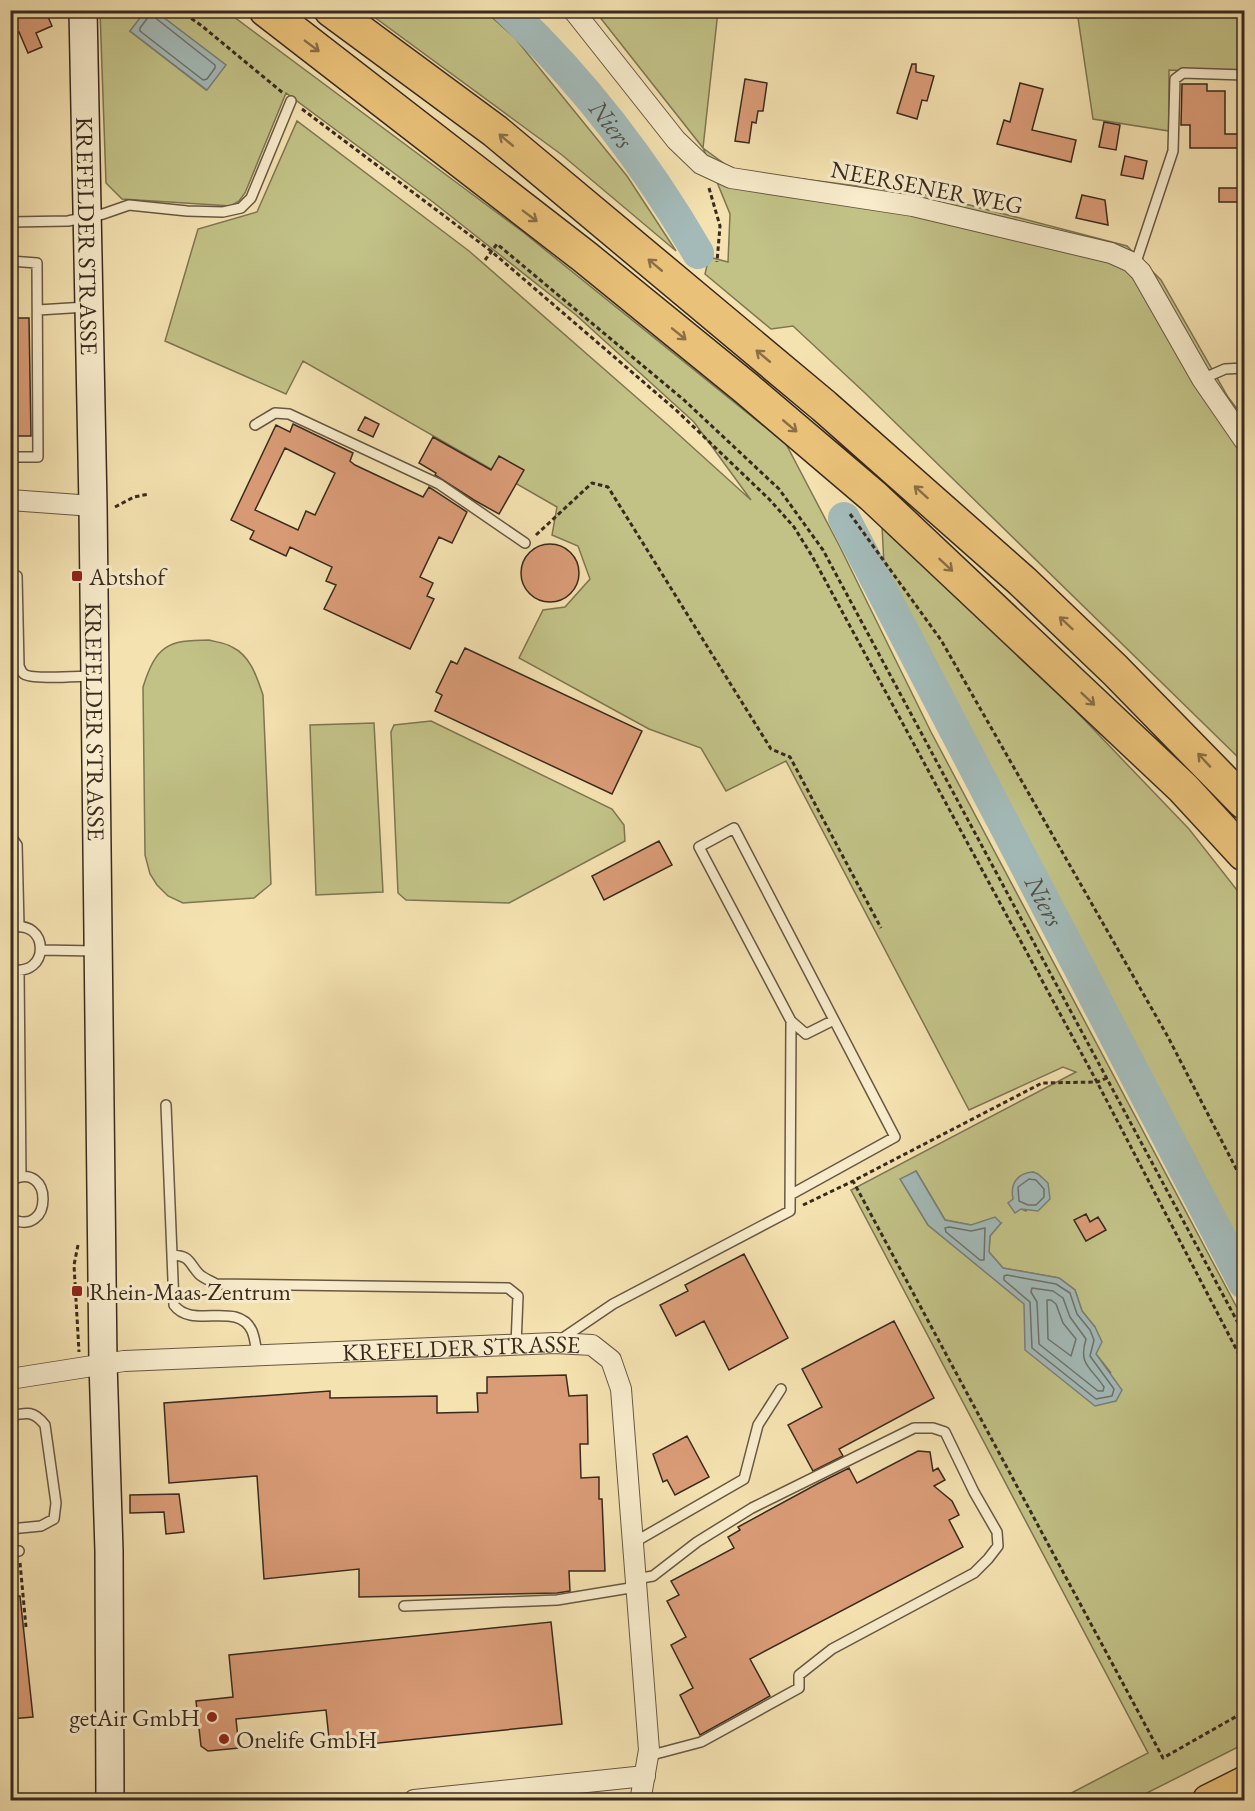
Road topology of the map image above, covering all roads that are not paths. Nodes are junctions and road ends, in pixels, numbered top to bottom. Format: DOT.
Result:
graph roads {
  1 [pos="83,10"];
  2 [pos="266,10"];
  3 [pos="332,10"];
  4 [pos="573,10"];
  5 [pos="1245,75"];
  6 [pos="291,101"];
  7 [pos="86,218"];
  8 [pos="10,222"];
  9 [pos="10,261"];
  10 [pos="1135,266"];
  11 [pos="88,307"];
  12 [pos="38,310"];
  13 [pos="1245,368"];
  14 [pos="1202,379"];
  15 [pos="255,425"];
  16 [pos="1245,440"];
  17 [pos="10,457"];
  18 [pos="10,500"];
  19 [pos="100,506"];
  20 [pos="525,543"];
  21 [pos="10,576"];
  22 [pos="95,676"];
  23 [pos="1183,788"];
  24 [pos="1245,802"];
  25 [pos="10,835"];
  26 [pos="1245,854"];
  27 [pos="1245,876"];
  28 [pos="15,927"];
  29 [pos="41,950"];
  30 [pos="98,951"];
  31 [pos="15,970"];
  32 [pos="834,1020"];
  33 [pos="791,1021"];
  34 [pos="166,1104"];
  35 [pos="21,1178"];
  36 [pos="10,1182"];
  37 [pos="790,1195"];
  38 [pos="10,1218"];
  39 [pos="172,1255"];
  40 [pos="555,1343"];
  41 [pos="516,1345"];
  42 [pos="257,1355"];
  43 [pos="103,1363"];
  44 [pos="10,1379"];
  45 [pos="781,1389"];
  46 [pos="10,1416"];
  47 [pos="10,1529"];
  48 [pos="633,1543"];
  49 [pos="636,1583"];
  50 [pos="404,1606"];
  51 [pos="648,1756"];
  52 [pos="645,1776"];
  53 [pos="1245,1782"];
  54 [pos="641,1796"];
  55 [pos="110,1800"];
  56 [pos="414,1800"];
  57 [pos="1208,1800"];
  1 -- 7 [label="street, KREFELDER STRASSE"];
  2 -- 23 [label="highway, one-way"];
  24 -- 3 [label="highway, one-way"];
  4 -- 10 [label="street, NEERSENER WEG"];
  5 -- 10 [label="lane"];
  6 -- 7 [label="lane"];
  7 -- 8 [label="lane"];
  7 -- 11 [label="street, KREFELDER STRASSE"];
  9 -- 12 [label="lane"];
  10 -- 14 [label="street, NEERSENER WEG"];
  11 -- 12 [label="lane"];
  11 -- 19 [label="street, KREFELDER STRASSE"];
  12 -- 17 [label="lane"];
  13 -- 14 [label="lane"];
  14 -- 16 [label="street, NEERSENER WEG"];
  15 -- 20 [label="lane"];
  18 -- 19 [label="street"];
  19 -- 22 [label="street, KREFELDER STRASSE"];
  21 -- 22 [label="lane"];
  22 -- 30 [label="street, KREFELDER STRASSE"];
  23 -- 26 [label="highway"];
  23 -- 27 [label="highway"];
  25 -- 28 [label="lane"];
  28 -- 29 [label="lane"];
  29 -- 30 [label="lane"];
  29 -- 31 [label="lane"];
  30 -- 43 [label="street, KREFELDER STRASSE"];
  31 -- 35 [label="lane"];
  32 -- 33 [label="lane"];
  32 -- 33 [label="lane"];
  32 -- 37 [label="lane"];
  33 -- 37 [label="lane"];
  34 -- 39 [label="lane"];
  35 -- 36 [label="lane"];
  35 -- 38 [label="lane"];
  37 -- 40 [label="lane"];
  39 -- 41 [label="lane"];
  39 -- 42 [label="lane"];
  40 -- 41 [label="street, KREFELDER STRASSE"];
  40 -- 48 [label="street, KREFELDER STRASSE"];
  41 -- 42 [label="street, KREFELDER STRASSE"];
  42 -- 43 [label="street, KREFELDER STRASSE"];
  43 -- 44 [label="street, KREFELDER STRASSE"];
  43 -- 55 [label="street, KREFELDER STRASSE"];
  45 -- 48 [label="lane"];
  46 -- 47 [label="lane"];
  48 -- 49 [label="street, KREFELDER STRASSE"];
  49 -- 50 [label="lane"];
  49 -- 51 [label="street, KREFELDER STRASSE"];
  49 -- 51 [label="lane"];
  51 -- 52 [label="street, KREFELDER STRASSE"];
  52 -- 54 [label="street, KREFELDER STRASSE"];
  52 -- 56 [label="street"];
  53 -- 57 [label="main road"];
}
